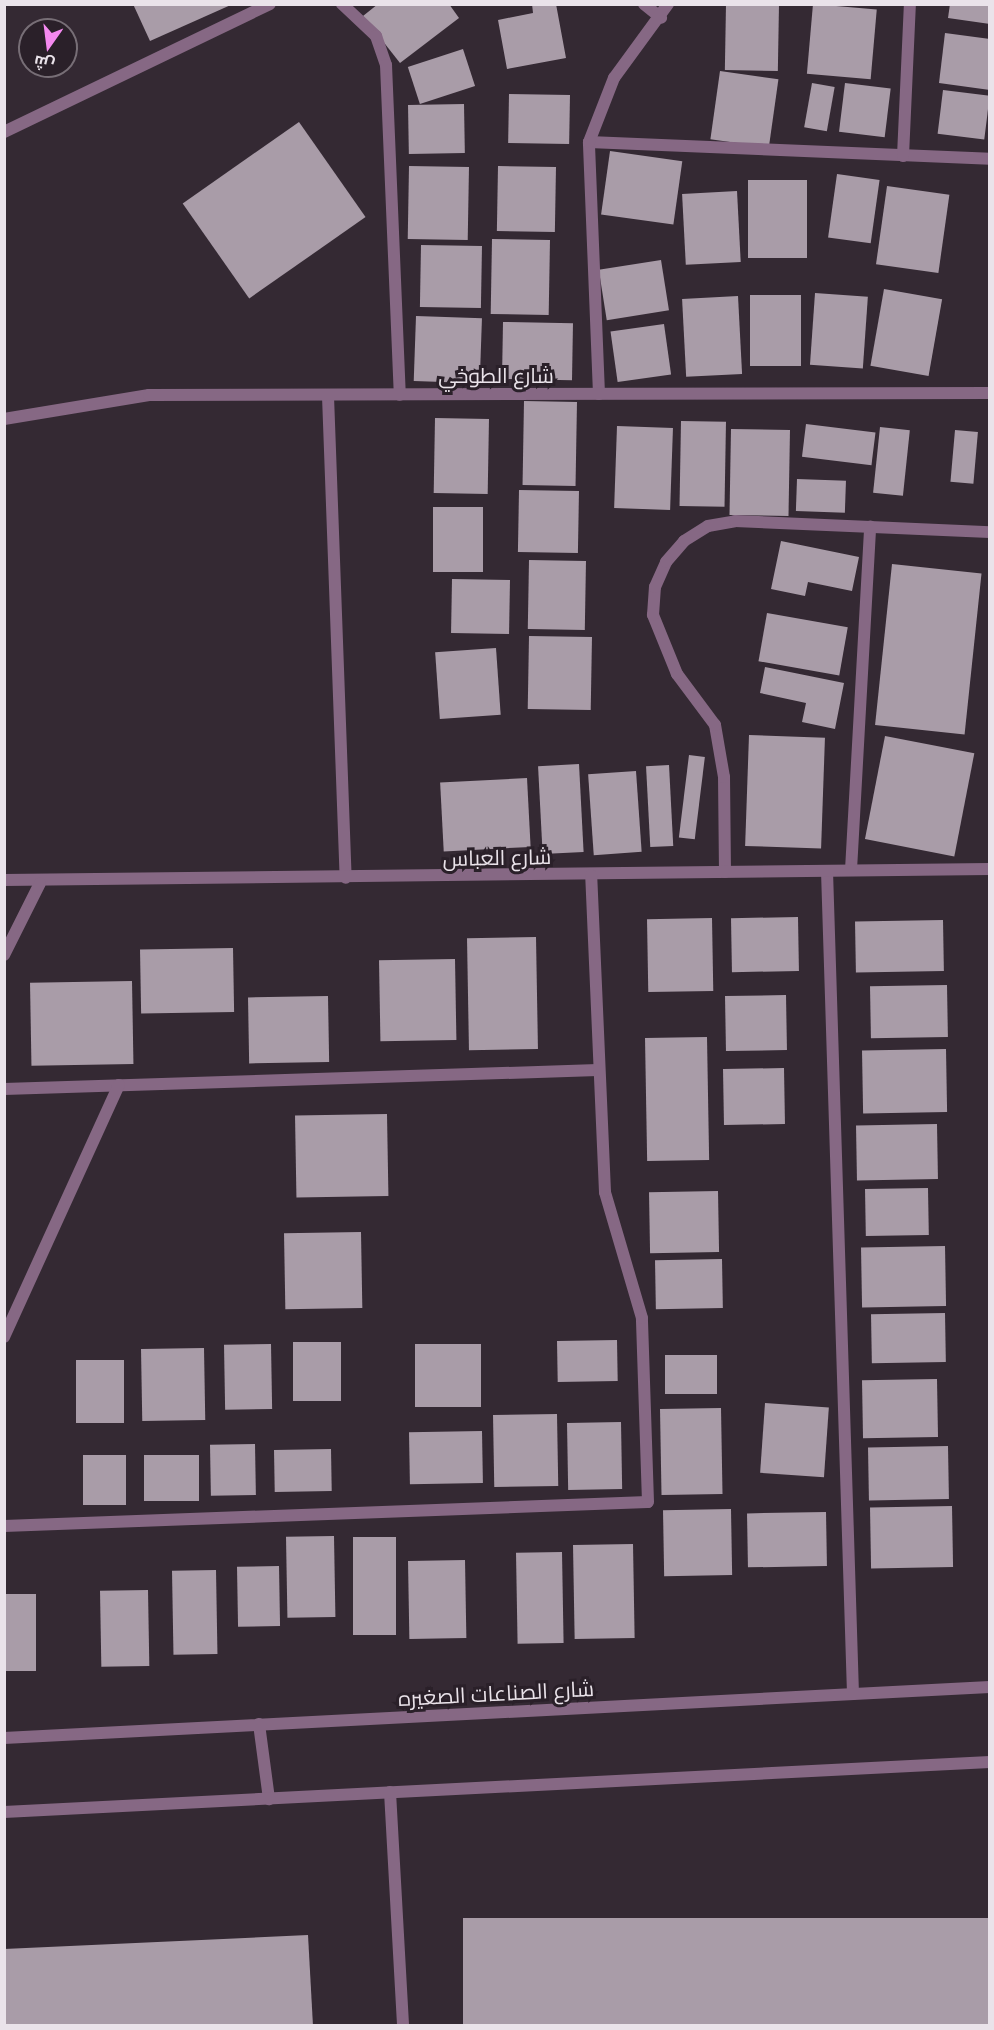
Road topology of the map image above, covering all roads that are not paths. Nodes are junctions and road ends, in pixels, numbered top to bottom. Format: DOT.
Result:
graph roads {
  1 [pos="270,4"];
  2 [pos="342,4"];
  3 [pos="644,4"];
  4 [pos="668,4"];
  5 [pos="910,4"];
  6 [pos="661,18"];
  7 [pos="4,132"];
  8 [pos="589,142"];
  9 [pos="903,156"];
  10 [pos="990,159"];
  11 [pos="990,393"];
  12 [pos="599,394"];
  13 [pos="400,395"];
  14 [pos="328,396"];
  15 [pos="4,419"];
  16 [pos="870,527"];
  17 [pos="990,532"];
  18 [pos="990,868"];
  19 [pos="851,870"];
  20 [pos="828,871"];
  21 [pos="725,872"];
  22 [pos="591,875"];
  23 [pos="346,878"];
  24 [pos="4,880"];
  25 [pos="40,883"];
  26 [pos="4,955"];
  27 [pos="598,1070"];
  28 [pos="119,1085"];
  29 [pos="4,1089"];
  30 [pos="4,1337"];
  31 [pos="4,1526"];
  32 [pos="990,1687"];
  33 [pos="854,1694"];
  34 [pos="259,1724"];
  35 [pos="4,1738"];
  36 [pos="990,1762"];
  37 [pos="390,1792"];
  38 [pos="268,1799"];
  39 [pos="4,1812"];
  40 [pos="403,2025"];
  1 -- 7 [label="street"];
  2 -- 13 [label="street"];
  3 -- 6 [label="street"];
  4 -- 6 [label="street"];
  5 -- 9 [label="street"];
  6 -- 8 [label="street"];
  8 -- 9 [label="street"];
  8 -- 12 [label="street"];
  9 -- 10 [label="street"];
  11 -- 12 [label="street, شارع الطوخي"];
  12 -- 13 [label="street, شارع الطوخي"];
  13 -- 14 [label="street, شارع الطوخي"];
  14 -- 15 [label="street, شارع الطوخي"];
  14 -- 23 [label="street"];
  16 -- 17 [label="street"];
  16 -- 19 [label="street"];
  16 -- 21 [label="street"];
  18 -- 19 [label="street, شارع العباس"];
  19 -- 20 [label="street, شارع العباس"];
  20 -- 21 [label="street, شارع العباس"];
  20 -- 33 [label="street"];
  21 -- 22 [label="street, شارع العباس"];
  22 -- 23 [label="street, شارع العباس"];
  22 -- 27 [label="street"];
  23 -- 25 [label="street, شارع العباس"];
  24 -- 25 [label="street, شارع العباس"];
  25 -- 26 [label="street"];
  27 -- 28 [label="street"];
  27 -- 31 [label="street"];
  28 -- 29 [label="street"];
  28 -- 30 [label="street"];
  32 -- 33 [label="street, شارع الصناعات الصغيره"];
  33 -- 34 [label="street, شارع الصناعات الصغيره"];
  34 -- 35 [label="street, شارع الصناعات الصغيره"];
  34 -- 38 [label="street"];
  36 -- 37 [label="street"];
  37 -- 38 [label="street"];
  37 -- 40 [label="street"];
  38 -- 39 [label="street"];
}
